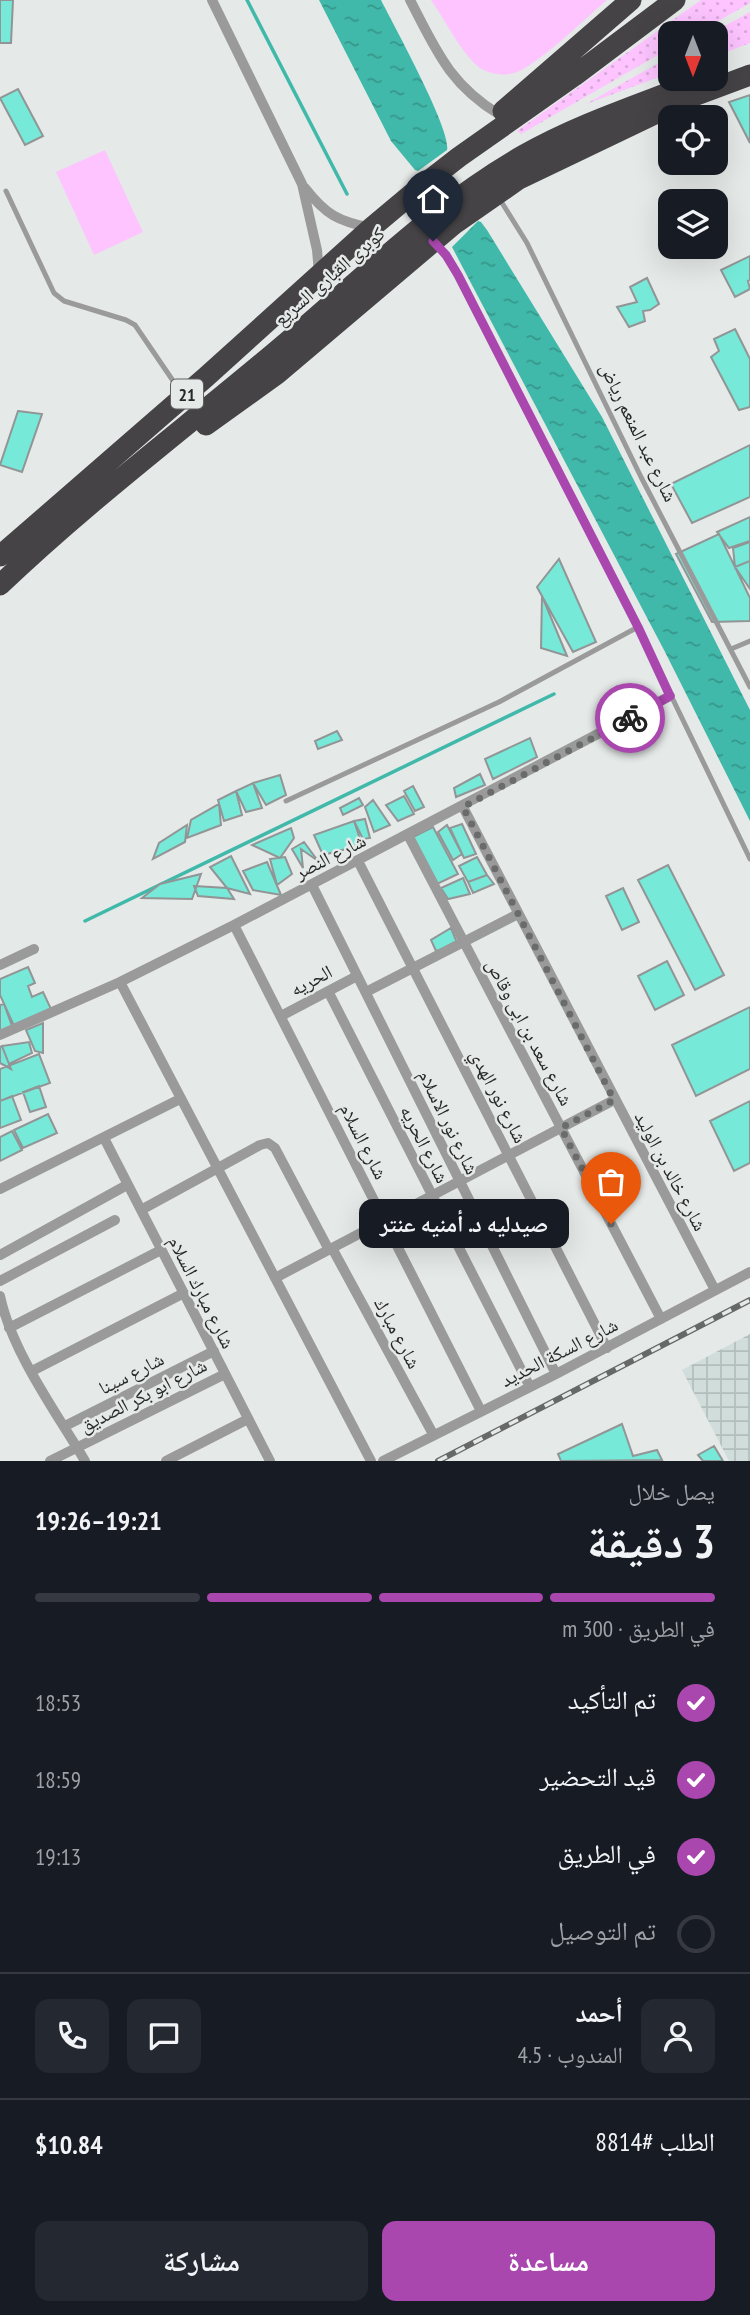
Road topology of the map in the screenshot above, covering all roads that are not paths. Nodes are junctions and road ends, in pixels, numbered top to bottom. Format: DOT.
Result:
graph roads {
  1 [pos="212,0"];
  2 [pos="410,0"];
  3 [pos="631,0"];
  4 [pos="675,0"];
  5 [pos="750,60"];
  6 [pos="728,69"];
  7 [pos="750,75"];
  8 [pos="674,91"];
  9 [pos="499,114"];
  10 [pos="459,157"];
  11 [pos="302,184"];
  12 [pos="492,186"];
  13 [pos="6,191"];
  14 [pos="371,228"];
  15 [pos="433,241"];
  16 [pos="319,276"];
  17 [pos="184,396"];
  18 [pos="148,455"];
  19 [pos="0,556"];
  20 [pos="0,585"];
  21 [pos="638,627"];
  22 [pos="750,640"];
  23 [pos="731,649"];
  24 [pos="750,687"];
  25 [pos="670,696"];
  26 [pos="286,801"];
  27 [pos="463,807"];
  28 [pos="408,835"];
  29 [pos="750,859"];
  30 [pos="358,861"];
  31 [pos="312,885"];
  32 [pos="518,914"];
  33 [pos="234,925"];
  34 [pos="463,942"];
  35 [pos="34,948"];
  36 [pos="0,965"];
  37 [pos="413,968"];
  38 [pos="357,976"];
  39 [pos="121,982"];
  40 [pos="328,991"];
  41 [pos="366,992"];
  42 [pos="281,1016"];
  43 [pos="0,1035"];
  44 [pos="180,1099"];
  45 [pos="614,1100"];
  46 [pos="561,1128"];
  47 [pos="104,1138"];
  48 [pos="509,1155"];
  49 [pos="217,1168"];
  50 [pos="460,1181"];
  51 [pos="128,1185"];
  52 [pos="0,1189"];
  53 [pos="432,1196"];
  54 [pos="141,1210"];
  55 [pos="116,1220"];
  56 [pos="384,1221"];
  57 [pos="331,1249"];
  58 [pos="162,1250"];
  59 [pos="0,1255"];
  60 [pos="750,1272"];
  61 [pos="275,1278"];
  62 [pos="0,1281"];
  63 [pos="715,1290"];
  64 [pos="184,1293"];
  65 [pos="0,1296"];
  66 [pos="661,1320"];
  67 [pos="9,1328"];
  68 [pos="607,1348"];
  69 [pos="214,1351"];
  70 [pos="32,1371"];
  71 [pos="225,1374"];
  72 [pos="556,1374"];
  73 [pos="530,1387"];
  74 [pos="481,1411"];
  75 [pos="248,1419"];
  76 [pos="65,1426"];
  77 [pos="433,1434"];
  78 [pos="78,1449"];
  79 [pos="50,1461"];
  80 [pos="85,1461"];
  81 [pos="166,1461"];
  82 [pos="270,1461"];
  83 [pos="372,1461"];
  84 [pos="383,1461"];
  1 -- 11 [label="street"];
  2 -- 9 [label="street"];
  3 -- 9 [label="highway"];
  4 -- 10 [label="highway, كوبرى القبارى السريع"];
  5 -- 6 [label="highway"];
  7 -- 12 [label="highway"];
  8 -- 12 [label="highway, كوبرى القبارى السريع"];
  9 -- 10 [label="highway"];
  10 -- 14 [label="highway, كوبرى القبارى السريع"];
  11 -- 14 [label="street"];
  11 -- 16 [label="street"];
  12 -- 15 [label="highway"];
  12 -- 18 [label="highway, كوبرى القبارى السريع"];
  12 -- 23 [label="lane, شارع عبد المنعم رياض"];
  13 -- 17 [label="lane"];
  14 -- 16 [label="highway, 21"];
  15 -- 18 [label="highway"];
  15 -- 21 [label="lane"];
  16 -- 17 [label="highway, 21"];
  17 -- 19 [label="highway, 21"];
  18 -- 20 [label="highway, كوبرى القبارى السريع"];
  21 -- 25 [label="lane"];
  21 -- 26 [label="lane"];
  22 -- 23 [label="lane"];
  23 -- 24 [label="lane, شارع عبد المنعم رياض"];
  25 -- 27 [label="street, شارع النصر"];
  25 -- 29 [label="lane"];
  27 -- 28 [label="street, شارع النصر"];
  27 -- 32 [label="street, شارع خالد بن الوليد"];
  28 -- 30 [label="street, شارع النصر"];
  28 -- 34 [label="street, شارع سعد بن ابى وقاص"];
  30 -- 31 [label="street, شارع النصر"];
  30 -- 37 [label="street, شارع نور الهدي"];
  31 -- 33 [label="street, شارع النصر"];
  31 -- 38 [label="street, شارع نور الاسلام"];
  32 -- 34 [label="street"];
  32 -- 45 [label="street, شارع خالد بن الوليد"];
  33 -- 39 [label="street, شارع النصر"];
  33 -- 42 [label="street, شارع السلام"];
  34 -- 37 [label="street"];
  34 -- 46 [label="street, شارع سعد بن ابى وقاص"];
  35 -- 36 [label="street"];
  37 -- 41 [label="street"];
  37 -- 48 [label="street, شارع نور الهدي"];
  38 -- 40 [label="street, الحريه"];
  38 -- 41 [label="street, شارع نور الاسلام"];
  39 -- 43 [label="street, شارع النصر"];
  39 -- 44 [label="street"];
  40 -- 42 [label="street, الحريه"];
  40 -- 53 [label="street, شارع الحريه"];
  41 -- 50 [label="street, شارع نور الاسلام"];
  42 -- 56 [label="street, شارع السلام"];
  44 -- 47 [label="street"];
  44 -- 49 [label="street"];
  45 -- 46 [label="street"];
  45 -- 63 [label="street, شارع خالد بن الوليد"];
  46 -- 48 [label="street"];
  46 -- 66 [label="street, شارع سعد بن ابى وقاص"];
  47 -- 51 [label="street, شارع مبارك السلام"];
  47 -- 52 [label="street"];
  48 -- 50 [label="street"];
  48 -- 68 [label="street, شارع نور الهدي"];
  49 -- 54 [label="street"];
  49 -- 57 [label="street, شارع مبارك"];
  49 -- 61 [label="street"];
  50 -- 53 [label="street"];
  50 -- 72 [label="street, شارع نور الاسلام"];
  51 -- 54 [label="street, شارع مبارك السلام"];
  51 -- 59 [label="street"];
  53 -- 56 [label="street"];
  53 -- 73 [label="street, شارع الحريه"];
  54 -- 58 [label="street, شارع مبارك السلام"];
  55 -- 62 [label="street"];
  56 -- 57 [label="street"];
  56 -- 74 [label="street, شارع السلام"];
  57 -- 61 [label="street"];
  57 -- 77 [label="street, شارع مبارك"];
  58 -- 64 [label="street, شارع مبارك السلام"];
  58 -- 67 [label="street"];
  60 -- 63 [label="street, شارع السكة الحديد"];
  61 -- 83 [label="street"];
  63 -- 66 [label="street, شارع السكة الحديد"];
  64 -- 69 [label="street, شارع مبارك السلام"];
  64 -- 70 [label="street"];
  65 -- 67 [label="street"];
  66 -- 68 [label="street, شارع السكة الحديد"];
  67 -- 70 [label="street"];
  68 -- 72 [label="street, شارع السكة الحديد"];
  69 -- 71 [label="street, شارع مبارك السلام"];
  69 -- 76 [label="street, شارع سينا"];
  70 -- 76 [label="street"];
  71 -- 75 [label="street, شارع مبارك السلام"];
  71 -- 78 [label="street, شارع ابو بكر الصديق"];
  72 -- 73 [label="street, شارع السكة الحديد"];
  73 -- 74 [label="street, شارع السكة الحديد"];
  74 -- 77 [label="street, شارع السكة الحديد"];
  75 -- 81 [label="street"];
  75 -- 82 [label="street, شارع مبارك السلام"];
  76 -- 78 [label="street"];
  77 -- 84 [label="street, شارع السكة الحديد"];
  78 -- 79 [label="street, شارع ابو بكر الصديق"];
  78 -- 80 [label="street"];
}
